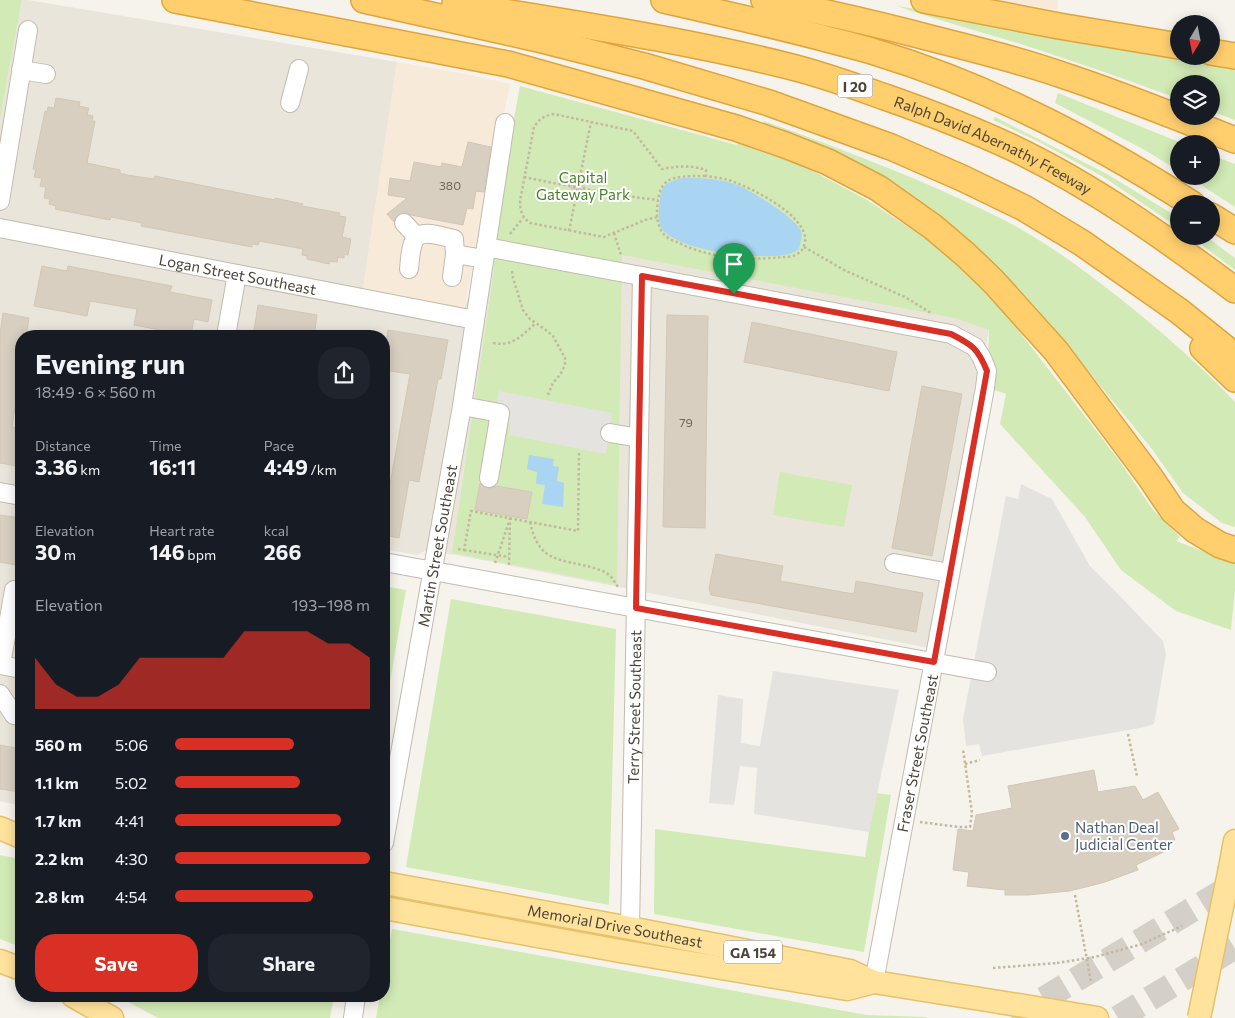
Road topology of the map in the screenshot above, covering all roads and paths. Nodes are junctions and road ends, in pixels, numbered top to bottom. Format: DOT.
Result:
graph roads {
  1 [pos="175,0"];
  2 [pos="364,0"];
  3 [pos="431,0"];
  4 [pos="664,0"];
  5 [pos="764,0"];
  6 [pos="924,0"];
  7 [pos="28,30"];
  8 [pos="1170,44"];
  9 [pos="1220,54"];
  10 [pos="1235,56"];
  11 [pos="299,69"];
  12 [pos="21,70"];
  13 [pos="46,74"];
  14 [pos="290,104"];
  15 [pos="591,122"];
  16 [pos="505,123"];
  17 [pos="1235,140"];
  18 [pos="706,176"];
  19 [pos="524,177"];
  20 [pos="578,188"];
  21 [pos="1177,195"];
  22 [pos="658,200"];
  23 [pos="0,201"];
  24 [pos="657,217"];
  25 [pos="523,218"];
  26 [pos="1220,222"];
  27 [pos="404,223"];
  28 [pos="0,228"];
  29 [pos="513,230"];
  30 [pos="569,231"];
  31 [pos="1235,231"];
  32 [pos="614,234"];
  33 [pos="417,237"];
  34 [pos="804,246"];
  35 [pos="485,253"];
  36 [pos="455,254"];
  37 [pos="622,255"];
  38 [pos="1107,261"];
  39 [pos="409,269"];
  40 [pos="512,271"];
  41 [pos="237,274"];
  42 [pos="642,276"];
  43 [pos="452,277"];
  44 [pos="1235,290"];
  45 [pos="932,314"];
  46 [pos="476,320"];
  47 [pos="536,323"];
  48 [pos="227,330"];
  49 [pos="493,343"];
  50 [pos="1235,356"];
  51 [pos="1235,379"];
  52 [pos="547,397"];
  53 [pos="462,406"];
  54 [pos="610,433"];
  55 [pos="639,438"];
  56 [pos="579,451"];
  57 [pos="489,478"];
  58 [pos="0,492"];
  59 [pos="15,495"];
  60 [pos="510,517"];
  61 [pos="530,522"];
  62 [pos="458,549"];
  63 [pos="464,550"];
  64 [pos="1235,550"];
  65 [pos="498,555"];
  66 [pos="509,557"];
  67 [pos="390,563"];
  68 [pos="495,563"];
  69 [pos="894,563"];
  70 [pos="509,566"];
  71 [pos="433,571"];
  72 [pos="950,573"];
  73 [pos="618,587"];
  74 [pos="15,590"];
  75 [pos="636,608"];
  76 [pos="934,662"];
  77 [pos="1,668"];
  78 [pos="15,669"];
  79 [pos="987,672"];
  80 [pos="0,694"];
  81 [pos="15,715"];
  82 [pos="1128,734"];
  83 [pos="963,749"];
  84 [pos="980,760"];
  85 [pos="965,764"];
  86 [pos="1137,776"];
  87 [pos="390,810"];
  88 [pos="919,822"];
  89 [pos="1235,841"];
  90 [pos="1233,874"];
  91 [pos="390,884"];
  92 [pos="1075,895"];
  93 [pos="390,909"];
  94 [pos="1182,926"];
  95 [pos="630,928"];
  96 [pos="1086,958"];
  97 [pos="992,968"];
  98 [pos="874,982"];
  99 [pos="1091,982"];
  100 [pos="84,1002"];
  101 [pos="355,1002"];
  102 [pos="112,1018"];
  103 [pos="352,1018"];
  104 [pos="1097,1018"];
  105 [pos="1199,1018"];
  1 -- 64 [label="highway"];
  2 -- 38 [label="highway"];
  3 -- 44 [label="highway, Ralph David Abernathy Freeway / I 20"];
  4 -- 21 [label="highway"];
  5 -- 17 [label="highway"];
  6 -- 8 [label="highway"];
  7 -- 12 [label="street"];
  9 -- 10 [label="highway"];
  11 -- 14 [label="street"];
  12 -- 13 [label="street"];
  12 -- 23 [label="street"];
  15 -- 18 [label="path"];
  15 -- 19 [label="path"];
  15 -- 20 [label="path"];
  16 -- 35 [label="street, Martin Street Southeast"];
  18 -- 22 [label="path"];
  18 -- 34 [label="path"];
  19 -- 20 [label="path"];
  19 -- 25 [label="path"];
  20 -- 22 [label="path"];
  20 -- 30 [label="path"];
  22 -- 24 [label="path"];
  24 -- 32 [label="path"];
  24 -- 34 [label="path"];
  25 -- 29 [label="path"];
  25 -- 30 [label="path"];
  26 -- 31 [label="highway"];
  27 -- 33 [label="street"];
  28 -- 41 [label="street, Logan Street Southeast"];
  30 -- 32 [label="path"];
  32 -- 37 [label="path"];
  33 -- 36 [label="street"];
  33 -- 39 [label="street"];
  34 -- 45 [label="path"];
  35 -- 36 [label="street, Fraser Street Southeast"];
  35 -- 42 [label="street, Fraser Street Southeast"];
  35 -- 46 [label="street, Martin Street Southeast"];
  36 -- 43 [label="street"];
  38 -- 50 [label="highway"];
  38 -- 51 [label="highway"];
  40 -- 47 [label="path"];
  41 -- 46 [label="street, Logan Street Southeast"];
  41 -- 48 [label="street"];
  42 -- 55 [label="street, Terry Street Southeast"];
  42 -- 72 [label="street, Fraser Street Southeast"];
  46 -- 53 [label="street, Martin Street Southeast"];
  47 -- 49 [label="path"];
  47 -- 52 [label="path"];
  53 -- 57 [label="street"];
  53 -- 71 [label="street, Martin Street Southeast"];
  54 -- 55 [label="street"];
  55 -- 75 [label="street, Terry Street Southeast"];
  56 -- 61 [label="path"];
  58 -- 59 [label="street"];
  60 -- 61 [label="path"];
  60 -- 63 [label="path"];
  60 -- 65 [label="path"];
  60 -- 66 [label="path"];
  61 -- 73 [label="path"];
  62 -- 63 [label="path"];
  63 -- 65 [label="path"];
  65 -- 66 [label="path"];
  65 -- 68 [label="path"];
  66 -- 70 [label="path"];
  67 -- 71 [label="street"];
  69 -- 72 [label="street"];
  71 -- 75 [label="street"];
  71 -- 87 [label="street, Martin Street Southeast"];
  72 -- 76 [label="street, Fraser Street Southeast"];
  74 -- 77 [label="street"];
  75 -- 76 [label="street"];
  75 -- 95 [label="street, Terry Street Southeast"];
  76 -- 79 [label="street"];
  76 -- 98 [label="street, Fraser Street Southeast"];
  77 -- 78 [label="street"];
  80 -- 81 [label="street"];
  82 -- 86 [label="path"];
  83 -- 85 [label="path"];
  84 -- 85 [label="path"];
  85 -- 88 [label="path"];
  89 -- 90 [label="main road"];
  90 -- 105 [label="main road, bridge"];
  91 -- 95 [label="main road, Memorial Drive Southeast / GA 154"];
  92 -- 96 [label="path, bridge"];
  93 -- 98 [label="main road, Memorial Drive Southeast / GA 154"];
  94 -- 96 [label="path, bridge"];
  95 -- 98 [label="main road, Memorial Drive Southeast / GA 154"];
  96 -- 97 [label="path, bridge"];
  96 -- 99 [label="path, bridge"];
  98 -- 104 [label="main road, Memorial Drive Southeast / GA 154, bridge"];
  100 -- 102 [label="main road"];
  101 -- 103 [label="street"];
}
